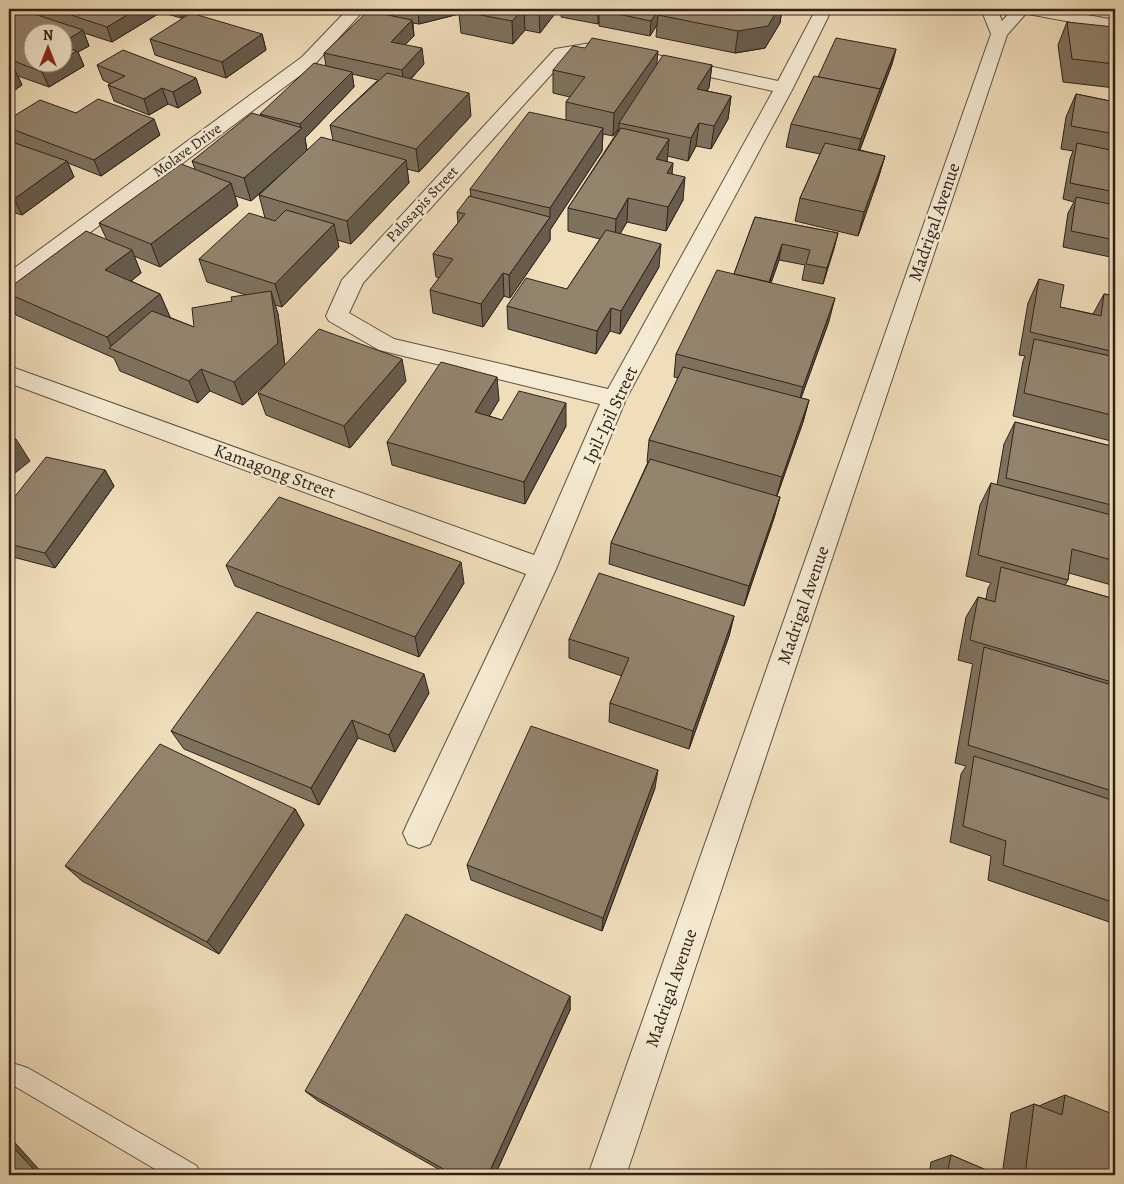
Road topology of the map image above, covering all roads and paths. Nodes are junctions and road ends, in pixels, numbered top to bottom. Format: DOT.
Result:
graph roads {
  1 [pos="28,9"];
  2 [pos="357,9"];
  3 [pos="824,9"];
  4 [pos="989,9"];
  5 [pos="1022,9"];
  6 [pos="1028,9"];
  7 [pos="9,20"];
  8 [pos="1115,25"];
  9 [pos="999,34"];
  10 [pos="784,88"];
  11 [pos="9,282"];
  12 [pos="9,374"];
  13 [pos="614,399"];
  14 [pos="542,569"];
  15 [pos="419,833"];
  16 [pos="9,1074"];
  17 [pos="188,1175"];
  18 [pos="607,1175"];
  1 -- 7 [label="street"];
  2 -- 11 [label="street, Molave Drive"];
  3 -- 10 [label="street, Ipil-Ipil Street"];
  4 -- 9 [label="street"];
  5 -- 9 [label="street, Madrigal Avenue"];
  6 -- 8 [label="street"];
  9 -- 18 [label="street, Madrigal Avenue"];
  10 -- 13 [label="street, Ipil-Ipil Street"];
  10 -- 13 [label="street, Palosapis Street"];
  12 -- 14 [label="street, Kamagong Street"];
  13 -- 14 [label="street, Ipil-Ipil Street"];
  14 -- 15 [label="street, Ipil-Ipil Street"];
  16 -- 17 [label="lane"];
}
